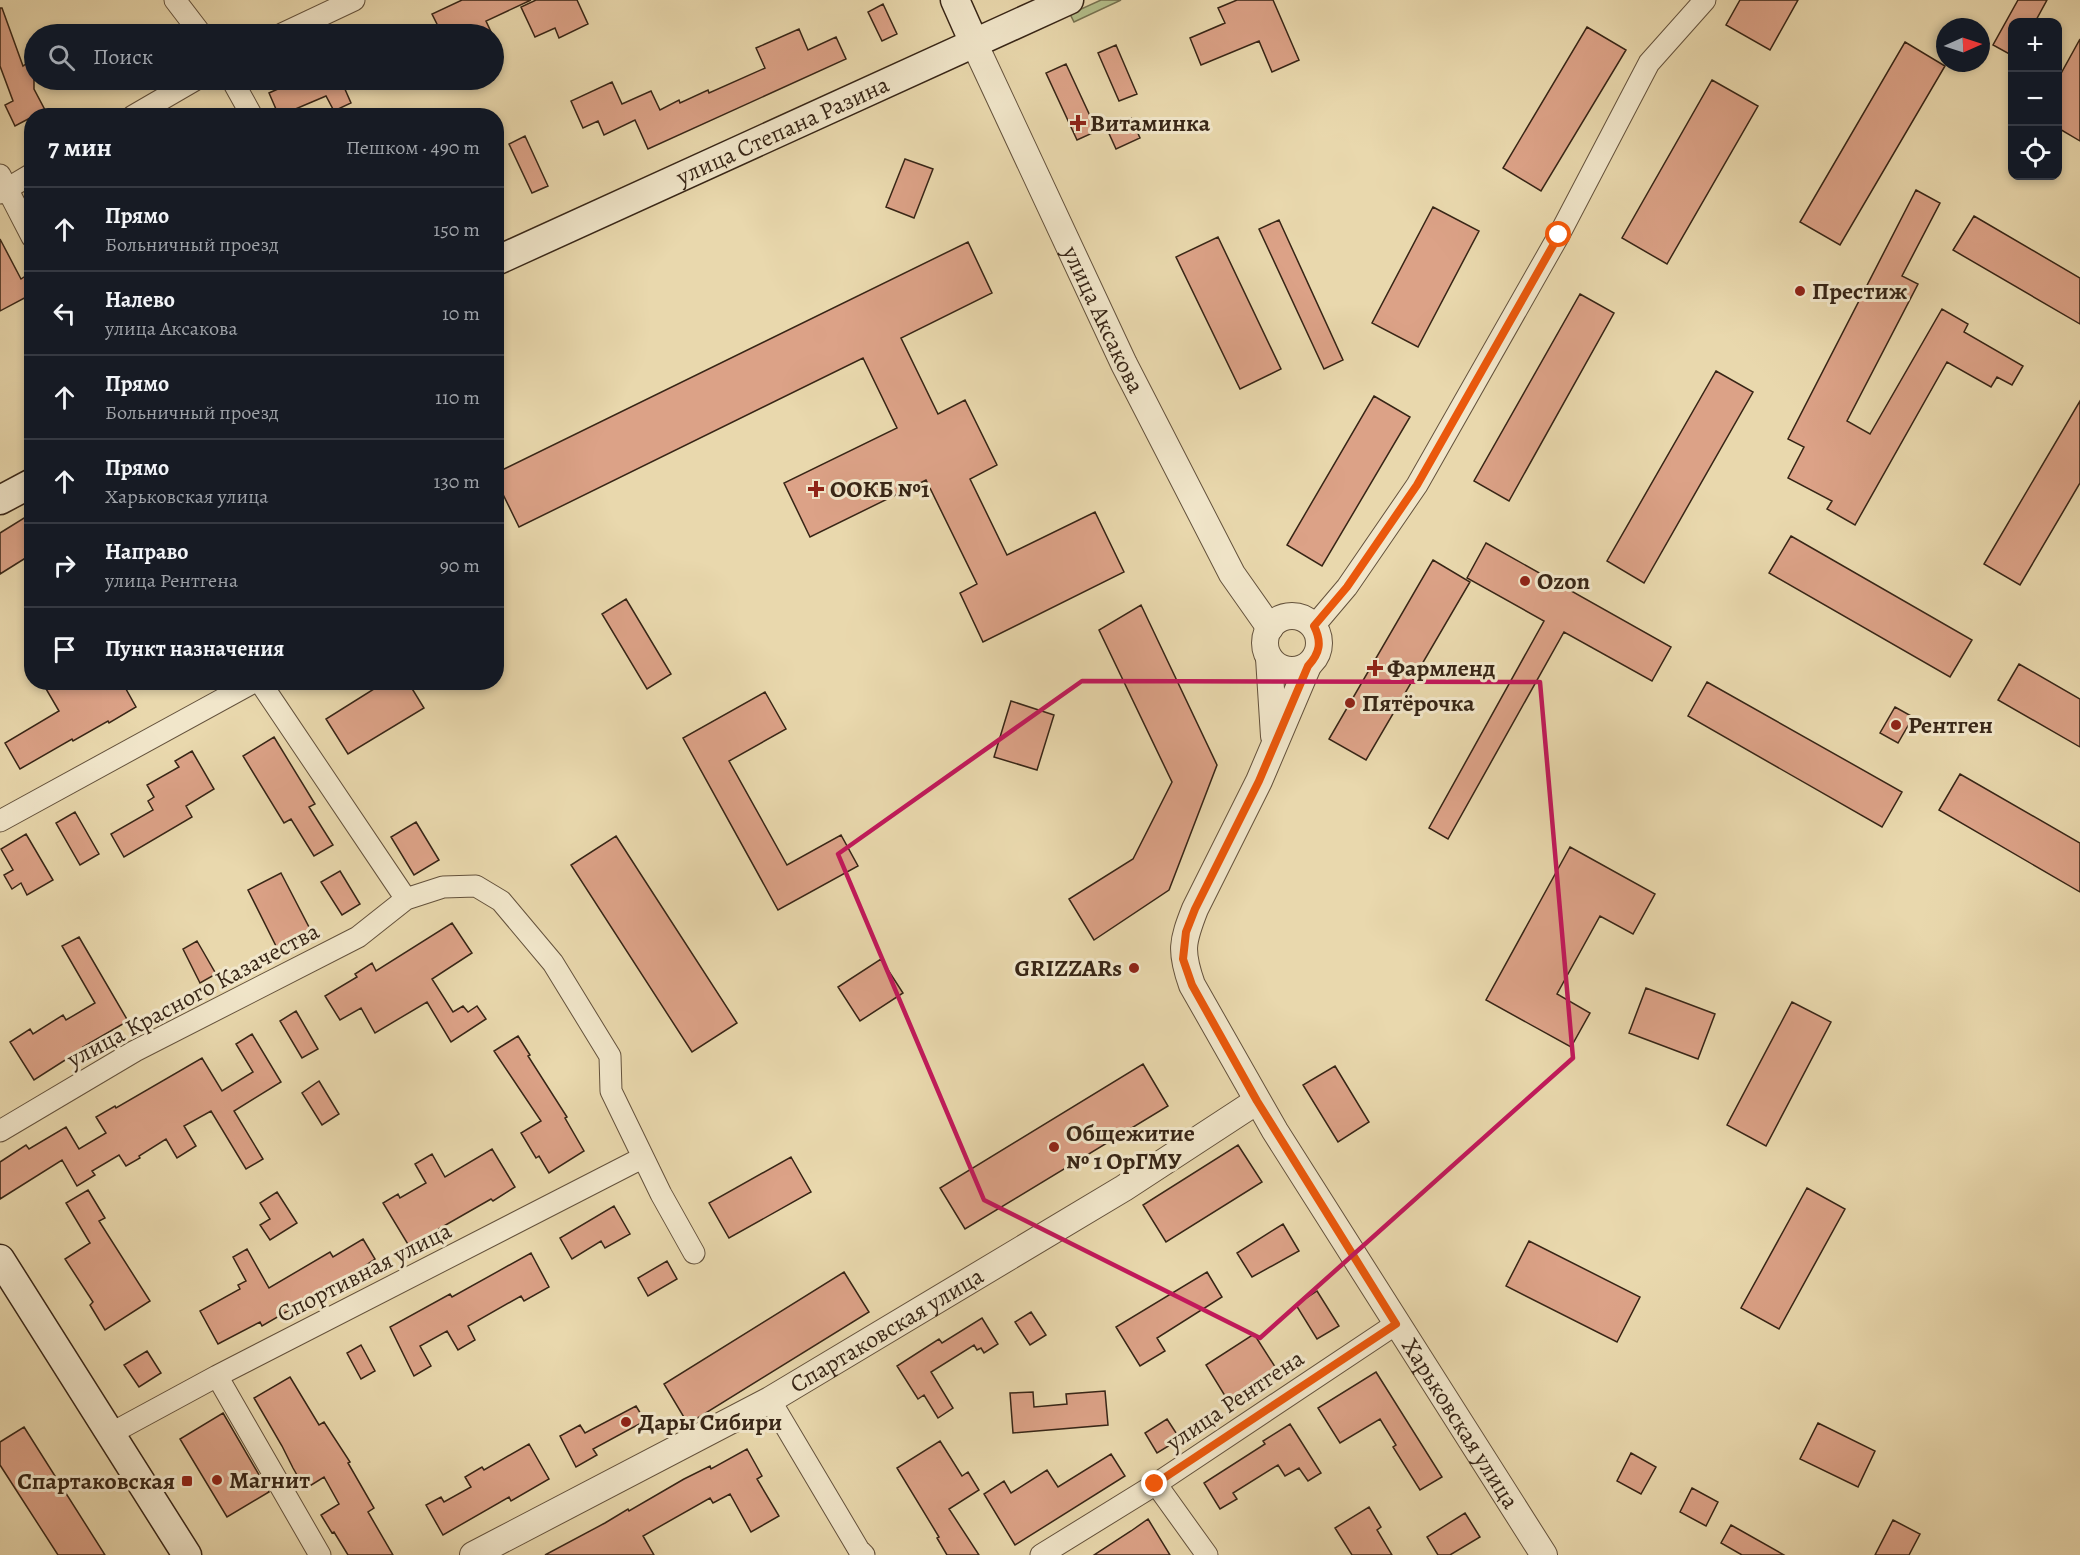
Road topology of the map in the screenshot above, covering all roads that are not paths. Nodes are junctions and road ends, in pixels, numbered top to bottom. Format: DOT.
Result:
graph roads {
  1 [pos="175,0"];
  2 [pos="354,0"];
  3 [pos="955,0"];
  4 [pos="1070,0"];
  5 [pos="1705,0"];
  6 [pos="193,24"];
  7 [pos="303,24"];
  8 [pos="975,45"];
  9 [pos="178,90"];
  10 [pos="238,90"];
  11 [pos="147,108"];
  12 [pos="248,108"];
  13 [pos="24,177"];
  14 [pos="2,186"];
  15 [pos="24,223"];
  16 [pos="504,257"];
  17 [pos="24,488"];
  18 [pos="0,501"];
  19 [pos="1314,626"];
  20 [pos="1270,628"];
  21 [pos="1269,658"];
  22 [pos="1308,666"];
  23 [pos="239,690"];
  24 [pos="265,690"];
  25 [pos="1274,742"];
  26 [pos="0,821"];
  27 [pos="406,899"];
  28 [pos="1257,1101"];
  29 [pos="0,1131"];
  30 [pos="642,1158"];
  31 [pos="694,1253"];
  32 [pos="0,1259"];
  33 [pos="1396,1324"];
  34 [pos="217,1376"];
  35 [pos="770,1400"];
  36 [pos="110,1434"];
  37 [pos="1155,1484"];
  38 [pos="861,1553"];
  39 [pos="187,1555"];
  40 [pos="321,1555"];
  41 [pos="473,1555"];
  42 [pos="1041,1555"];
  43 [pos="1207,1555"];
  44 [pos="1544,1555"];
  1 -- 6 [label="street"];
  2 -- 7 [label="street"];
  3 -- 8 [label="main road, улица Аксакова"];
  4 -- 8 [label="main road, улица Степана Разина"];
  5 -- 19 [label="street"];
  8 -- 16 [label="main road, улица Степана Разина"];
  8 -- 20 [label="street, улица Аксакова"];
  9 -- 11 [label="street"];
  10 -- 12 [label="street"];
  13 -- 14 [label="street"];
  14 -- 15 [label="street"];
  17 -- 18 [label="main road"];
  19 -- 20 [label="street"];
  19 -- 22 [label="street"];
  20 -- 21 [label="street"];
  21 -- 22 [label="street"];
  21 -- 25 [label="street"];
  22 -- 25 [label="street, Харьковская улица"];
  23 -- 26 [label="street"];
  24 -- 27 [label="street"];
  25 -- 28 [label="street, Харьковская улица"];
  27 -- 29 [label="street, улица Красного Казачества"];
  27 -- 30 [label="street"];
  28 -- 33 [label="street, Харьковская улица"];
  28 -- 35 [label="street, Спартаковская улица"];
  30 -- 31 [label="street"];
  30 -- 34 [label="street, Спортивная улица"];
  32 -- 36 [label="main road"];
  33 -- 37 [label="street, улица Рентгена"];
  33 -- 44 [label="street, Харьковская улица"];
  34 -- 36 [label="street, Спортивная улица"];
  34 -- 40 [label="street"];
  35 -- 38 [label="street"];
  35 -- 41 [label="street, Спартаковская улица"];
  36 -- 39 [label="main road"];
  37 -- 42 [label="street, улица Рентгена"];
  37 -- 43 [label="street"];
}
